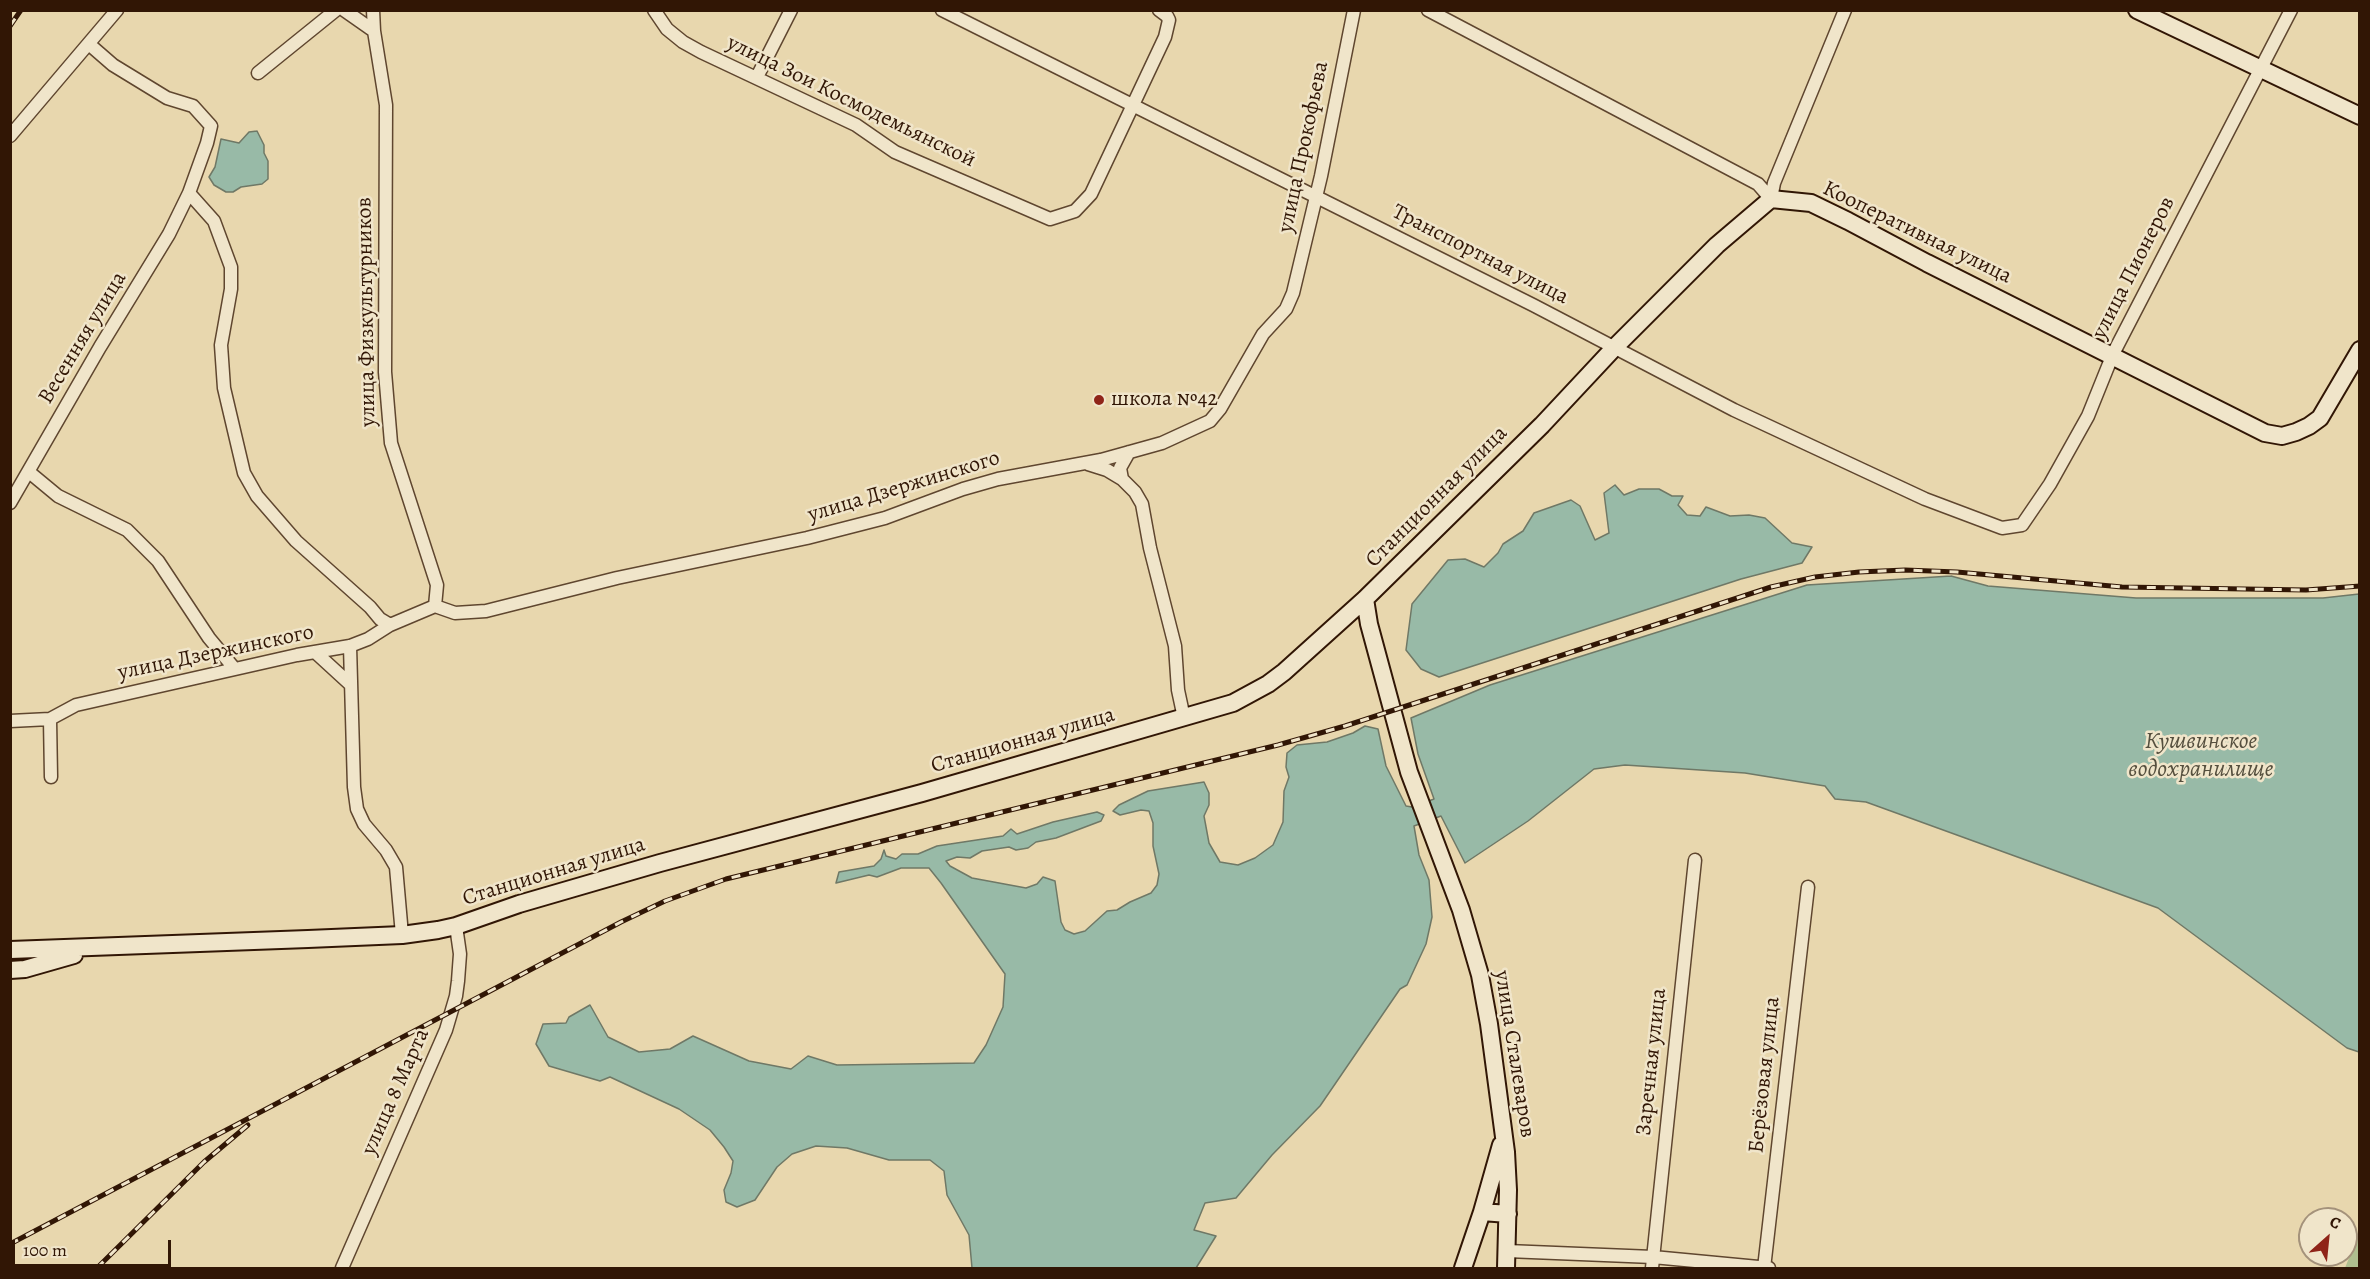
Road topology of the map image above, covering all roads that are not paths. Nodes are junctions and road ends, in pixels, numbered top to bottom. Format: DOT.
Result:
graph roads {
  1 [pos="117,10"];
  2 [pos="336,10"];
  3 [pos="344,10"];
  4 [pos="373,10"];
  5 [pos="654,10"];
  6 [pos="790,10"];
  7 [pos="942,10"];
  8 [pos="1159,10"];
  9 [pos="1354,10"];
  10 [pos="1428,10"];
  11 [pos="1845,10"];
  12 [pos="2137,10"];
  13 [pos="2291,10"];
  14 [pos="374,31"];
  15 [pos="90,45"];
  16 [pos="2261,68"];
  17 [pos="258,73"];
  18 [pos="757,77"];
  19 [pos="1132,105"];
  20 [pos="2360,116"];
  21 [pos="10,136"];
  22 [pos="189,193"];
  23 [pos="1317,196"];
  24 [pos="1772,199"];
  25 [pos="1293,292"];
  26 [pos="1614,348"];
  27 [pos="2360,350"];
  28 [pos="2113,354"];
  29 [pos="1129,453"];
  30 [pos="1085,464"];
  31 [pos="29,472"];
  32 [pos="1122,479"];
  33 [pos="10,503"];
  34 [pos="2002,528"];
  35 [pos="1365,599"];
  36 [pos="435,606"];
  37 [pos="385,622"];
  38 [pos="350,646"];
  39 [pos="315,652"];
  40 [pos="234,668"];
  41 [pos="351,685"];
  42 [pos="1184,718"];
  43 [pos="50,719"];
  44 [pos="10,721"];
  45 [pos="51,777"];
  46 [pos="1695,860"];
  47 [pos="1808,887"];
  48 [pos="456,926"];
  49 [pos="402,935"];
  50 [pos="101,948"];
  51 [pos="10,950"];
  52 [pos="10,970"];
  53 [pos="1504,1133"];
  54 [pos="1482,1212"];
  55 [pos="1508,1214"];
  56 [pos="1507,1251"];
  57 [pos="1652,1263"];
  58 [pos="1764,1268"];
  59 [pos="342,1269"];
  60 [pos="1463,1269"];
  61 [pos="1506,1269"];
  62 [pos="1769,1269"];
  1 -- 15 [label="street"];
  2 -- 17 [label="street"];
  3 -- 14 [label="street"];
  4 -- 14 [label="street, улица Физкультурников"];
  5 -- 18 [label="street, улица Зои Космодемьянской"];
  6 -- 18 [label="street"];
  7 -- 19 [label="street, Транспортная улица"];
  8 -- 19 [label="street, улица Зои Космодемьянской"];
  9 -- 23 [label="street, улица Прокофьева"];
  10 -- 24 [label="street"];
  11 -- 24 [label="street"];
  12 -- 16 [label="main road"];
  13 -- 16 [label="street, улица Пионеров"];
  14 -- 36 [label="street, улица Физкультурников"];
  15 -- 21 [label="street"];
  15 -- 22 [label="street"];
  16 -- 20 [label="main road"];
  16 -- 28 [label="street, улица Пионеров"];
  18 -- 19 [label="street, улица Зои Космодемьянской"];
  19 -- 23 [label="street, Транспортная улица"];
  22 -- 31 [label="street, Весенняя улица"];
  22 -- 37 [label="street"];
  23 -- 25 [label="street, улица Прокофьева"];
  23 -- 26 [label="street, Транспортная улица"];
  24 -- 26 [label="main road, Станционная улица"];
  24 -- 28 [label="main road, Кооперативная улица"];
  25 -- 29 [label="street, улица Дзержинского"];
  26 -- 34 [label="street, Транспортная улица"];
  26 -- 35 [label="main road, Станционная улица"];
  27 -- 28 [label="main road, Кооперативная улица"];
  28 -- 34 [label="street, улица Пионеров"];
  29 -- 30 [label="street, улица Дзержинского"];
  29 -- 32 [label="street"];
  30 -- 32 [label="street"];
  30 -- 36 [label="street, улица Дзержинского"];
  31 -- 33 [label="street, Весенняя улица"];
  31 -- 40 [label="street"];
  32 -- 42 [label="street"];
  35 -- 42 [label="main road, Станционная улица"];
  35 -- 53 [label="main road, улица Сталеваров"];
  36 -- 37 [label="street"];
  37 -- 38 [label="street, улица Дзержинского"];
  38 -- 39 [label="street, улица Дзержинского"];
  38 -- 41 [label="street"];
  39 -- 40 [label="street, улица Дзержинского"];
  39 -- 41 [label="street"];
  40 -- 43 [label="street, улица Дзержинского"];
  41 -- 49 [label="street"];
  42 -- 48 [label="main road, Станционная улица"];
  43 -- 44 [label="street"];
  43 -- 45 [label="street"];
  46 -- 57 [label="street, Заречная улица"];
  47 -- 58 [label="street, Берёзовая улица"];
  48 -- 49 [label="main road, Станционная улица"];
  48 -- 59 [label="street, улица 8 Марта"];
  49 -- 50 [label="main road, Станционная улица"];
  50 -- 51 [label="main road, Станционная улица"];
  50 -- 52 [label="main road, Станционная улица"];
  53 -- 54 [label="main road"];
  53 -- 55 [label="main road, улица Сталеваров"];
  54 -- 55 [label="main road"];
  54 -- 60 [label="main road"];
  55 -- 56 [label="main road, улица Сталеваров"];
  56 -- 57 [label="street"];
  56 -- 61 [label="main road, улица Сталеваров"];
  57 -- 58 [label="street"];
  58 -- 62 [label="street"];
}
